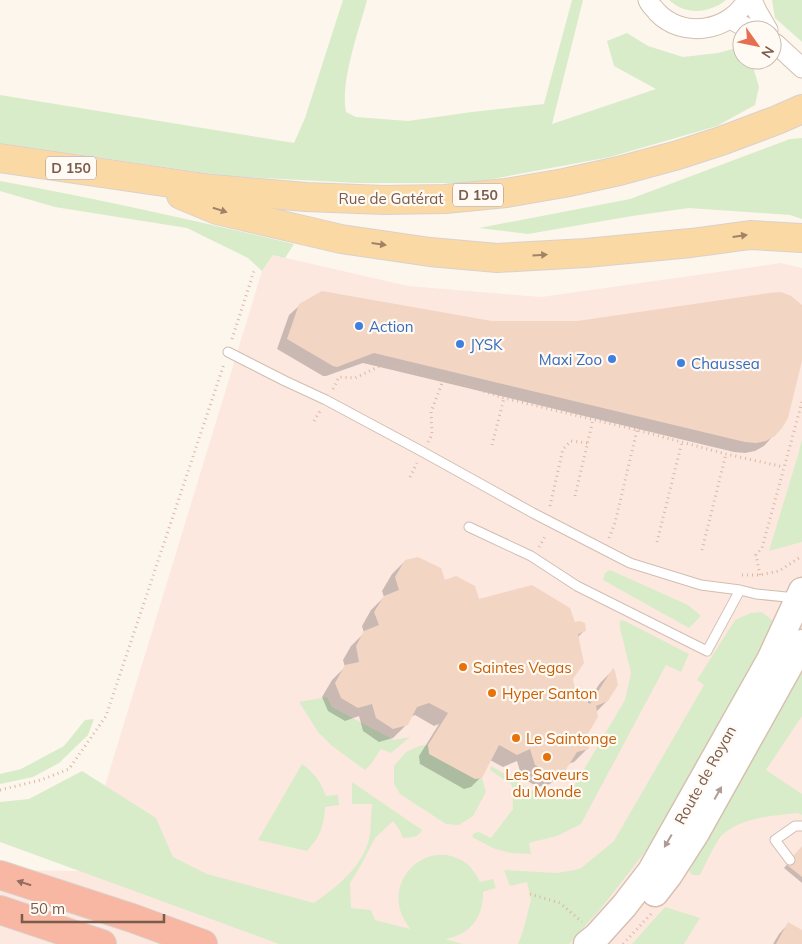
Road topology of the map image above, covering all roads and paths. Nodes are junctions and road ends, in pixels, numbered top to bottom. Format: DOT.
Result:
graph roads {
  1 [pos="648,0"];
  2 [pos="747,0"];
  3 [pos="752,0"];
  4 [pos="730,19"];
  5 [pos="762,20"];
  6 [pos="782,48"];
  7 [pos="802,68"];
  8 [pos="802,109"];
  9 [pos="0,158"];
  10 [pos="143,178"];
  11 [pos="802,238"];
  12 [pos="254,270"];
  13 [pos="228,352"];
  14 [pos="444,378"];
  15 [pos="504,398"];
  16 [pos="326,400"];
  17 [pos="802,402"];
  18 [pos="593,420"];
  19 [pos="314,421"];
  20 [pos="637,430"];
  21 [pos="682,442"];
  22 [pos="588,443"];
  23 [pos="492,444"];
  24 [pos="424,452"];
  25 [pos="726,454"];
  26 [pos="784,467"];
  27 [pos="410,476"];
  28 [pos="575,496"];
  29 [pos="554,524"];
  30 [pos="469,527"];
  31 [pos="617,542"];
  32 [pos="658,542"];
  33 [pos="702,550"];
  34 [pos="533,556"];
  35 [pos="802,556"];
  36 [pos="734,575"];
  37 [pos="760,575"];
  38 [pos="740,590"];
  39 [pos="801,602"];
  40 [pos="802,643"];
  41 [pos="747,741"];
  42 [pos="0,790"];
  43 [pos="802,826"];
  44 [pos="790,860"];
  45 [pos="0,875"];
  46 [pos="530,894"];
  47 [pos="0,910"];
  48 [pos="597,941"];
  49 [pos="102,944"];
  50 [pos="202,944"];
  1 -- 4 [label="street"];
  2 -- 4 [label="street"];
  3 -- 5 [label="street"];
  6 -- 7 [label="street"];
  8 -- 10 [label="main road, Rue de Gatérat / D 150"];
  9 -- 10 [label="main road, Rue de Gatérat / D 150"];
  10 -- 11 [label="main road, one-way"];
  12 -- 13 [label="path"];
  13 -- 16 [label="lane"];
  13 -- 42 [label="path"];
  14 -- 15 [label="path"];
  14 -- 16 [label="path"];
  14 -- 24 [label="path"];
  15 -- 18 [label="path"];
  15 -- 23 [label="path"];
  16 -- 19 [label="path"];
  16 -- 24 [label="lane"];
  17 -- 26 [label="path"];
  18 -- 20 [label="path"];
  18 -- 22 [label="path"];
  20 -- 21 [label="path"];
  20 -- 31 [label="path"];
  21 -- 25 [label="path"];
  21 -- 32 [label="path"];
  22 -- 28 [label="path"];
  22 -- 29 [label="path"];
  24 -- 27 [label="path"];
  24 -- 29 [label="lane"];
  25 -- 26 [label="path"];
  25 -- 33 [label="path"];
  26 -- 37 [label="path"];
  29 -- 34 [label="path"];
  29 -- 38 [label="lane"];
  30 -- 34 [label="lane"];
  34 -- 38 [label="lane"];
  35 -- 37 [label="path"];
  36 -- 37 [label="path"];
  38 -- 39 [label="lane"];
  39 -- 41 [label="main road"];
  39 -- 48 [label="main road, Route de Royan, one-way"];
  40 -- 41 [label="main road, Route de Royan"];
  48 -- 41 [label="main road, Route de Royan, one-way"];
  43 -- 44 [label="lane"];
  50 -- 45 [label="highway, one-way"];
  46 -- 48 [label="path"];
  47 -- 49 [label="highway"];
}
